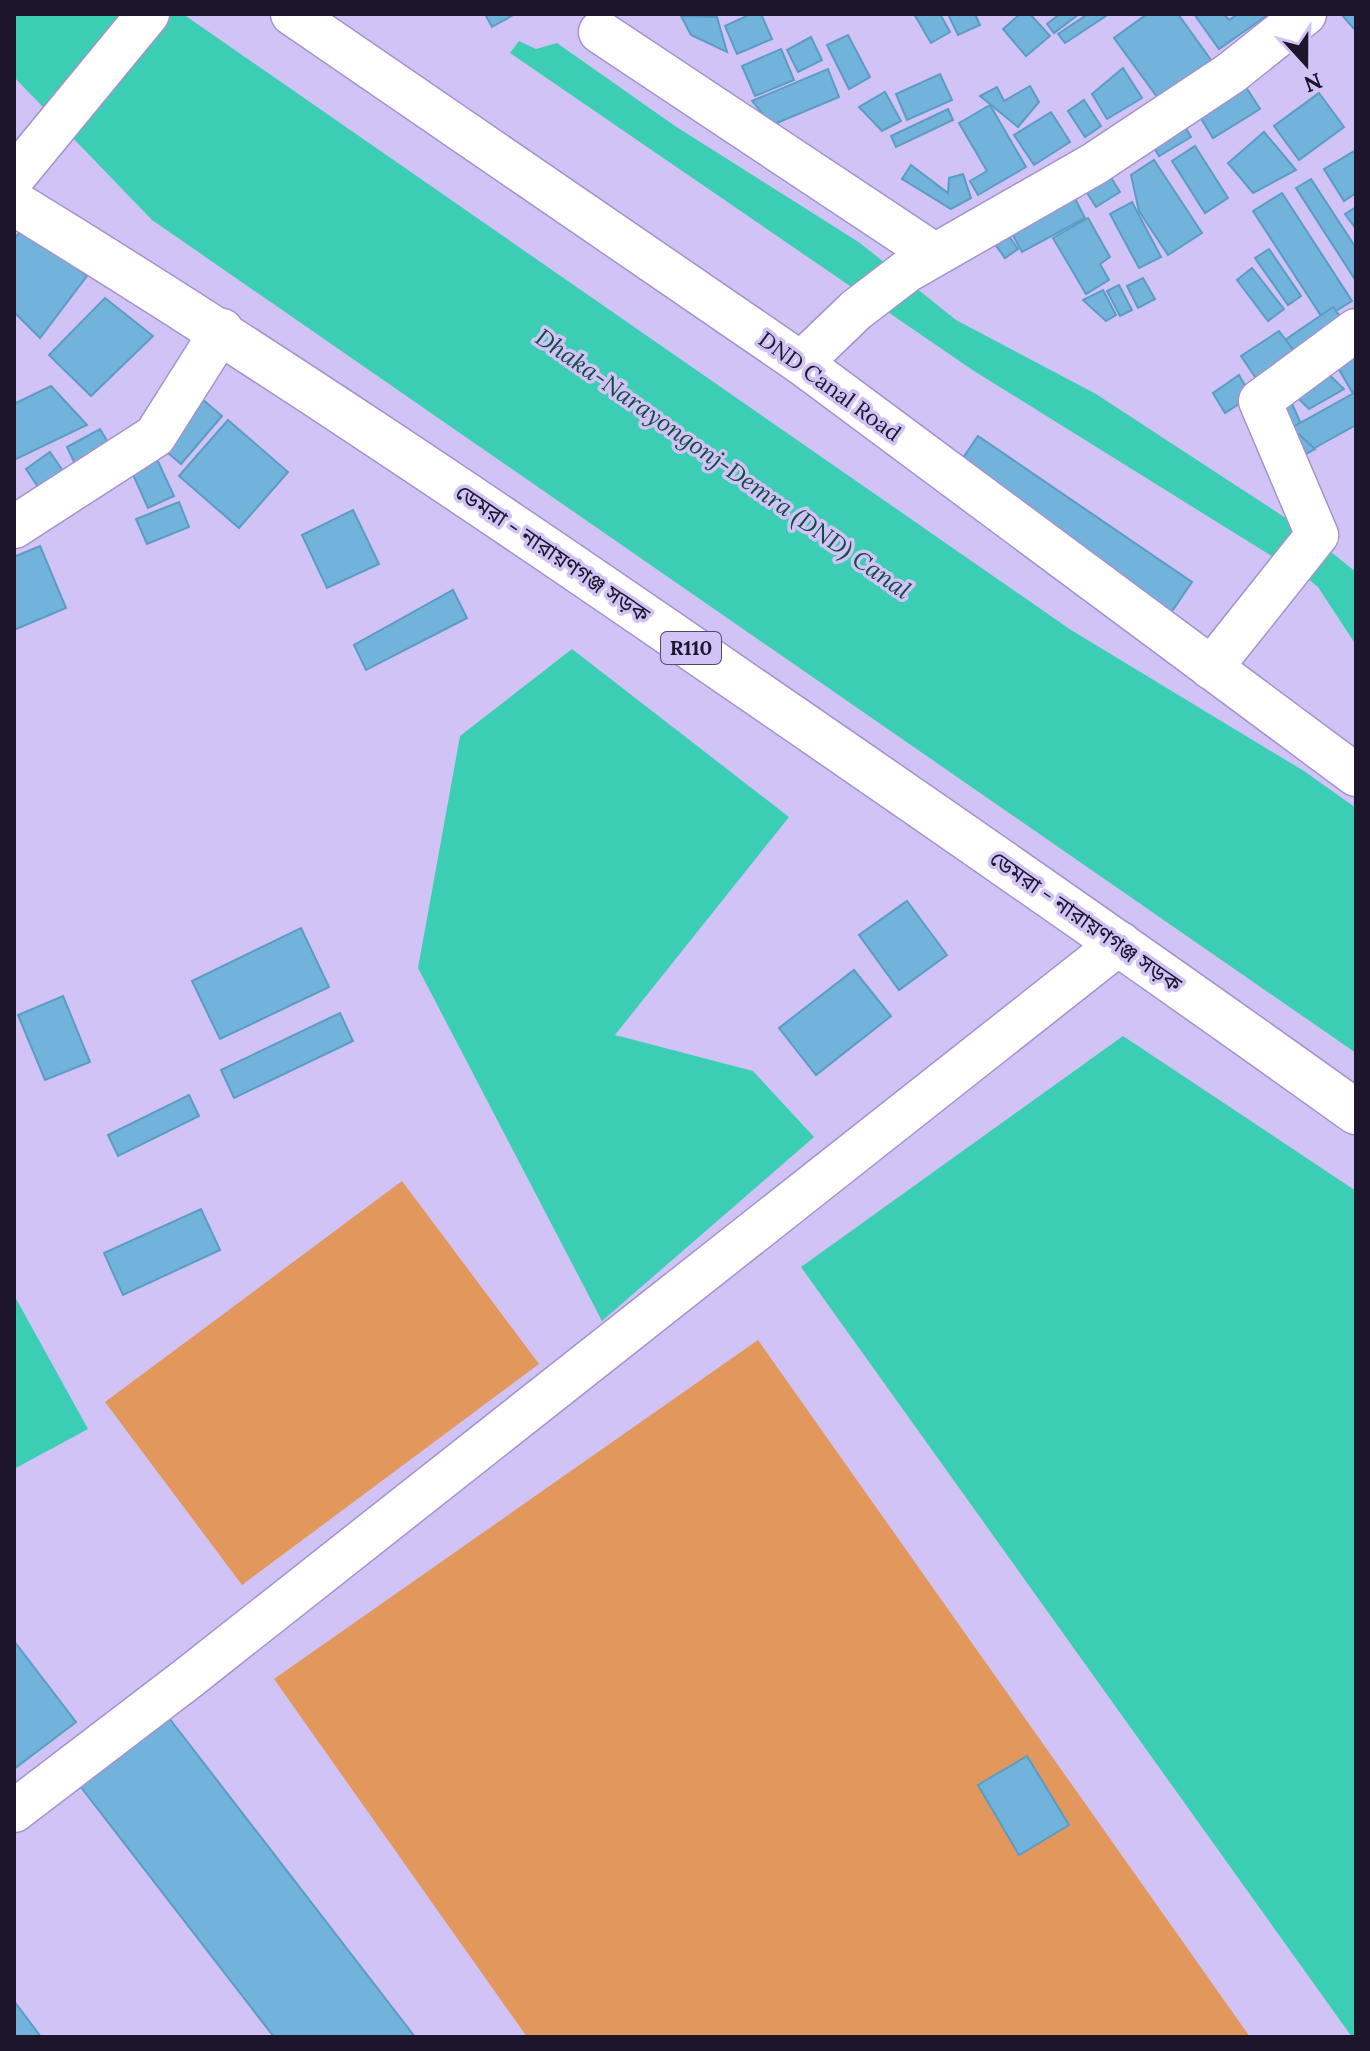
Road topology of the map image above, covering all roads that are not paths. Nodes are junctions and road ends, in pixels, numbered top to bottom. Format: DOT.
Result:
graph roads {
  1 [pos="148,14"];
  2 [pos="292,14"];
  3 [pos="1305,14"];
  4 [pos="600,32"];
  5 [pos="14,177"];
  6 [pos="14,203"];
  7 [pos="921,263"];
  8 [pos="222,330"];
  9 [pos="1356,330"];
  10 [pos="801,363"];
  11 [pos="14,527"];
  12 [pos="1211,668"];
  13 [pos="1356,775"];
  14 [pos="1120,943"];
  15 [pos="1356,1112"];
  16 [pos="14,1811"];
  1 -- 5 [label="street"];
  2 -- 10 [label="street, DND Canal Road"];
  3 -- 7 [label="street"];
  4 -- 7 [label="street"];
  6 -- 8 [label="main road, ডেমরা - নারায়ণগঞ্জ সড়ক / R110"];
  7 -- 10 [label="street"];
  8 -- 11 [label="street"];
  8 -- 14 [label="main road, ডেমরা - নারায়ণগঞ্জ সড়ক / R110"];
  9 -- 12 [label="street"];
  10 -- 12 [label="street, DND Canal Road"];
  12 -- 13 [label="street, DND Canal Road"];
  14 -- 15 [label="main road, ডেমরা - নারায়ণগঞ্জ সড়ক / R110"];
  14 -- 16 [label="street"];
}
